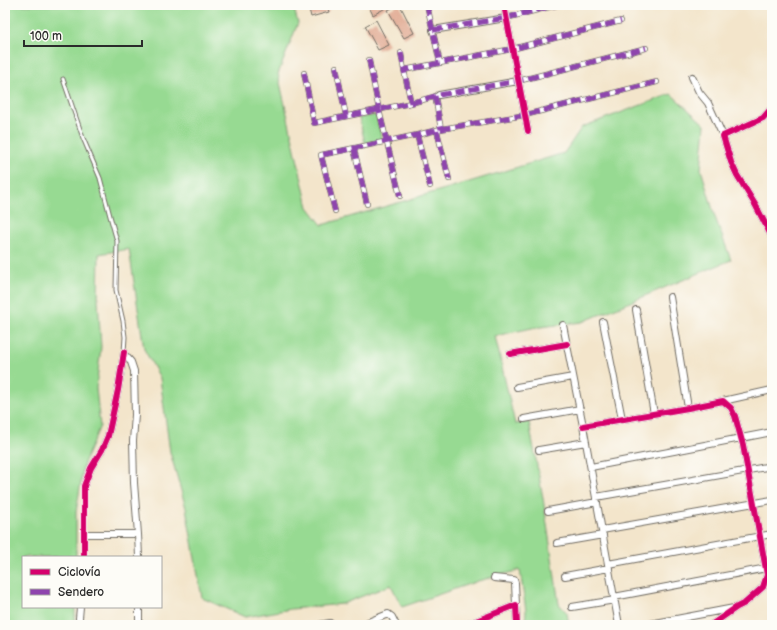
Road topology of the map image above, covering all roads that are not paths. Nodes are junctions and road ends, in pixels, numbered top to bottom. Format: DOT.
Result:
graph roads {
  1 [pos="427,5"];
  2 [pos="504,5"];
  3 [pos="557,5"];
  4 [pos="506,18"];
  5 [pos="621,21"];
  6 [pos="433,30"];
  7 [pos="646,48"];
  8 [pos="512,49"];
  9 [pos="401,53"];
  10 [pos="369,60"];
  11 [pos="440,63"];
  12 [pos="336,67"];
  13 [pos="404,70"];
  14 [pos="304,73"];
  15 [pos="692,77"];
  16 [pos="63,79"];
  17 [pos="518,81"];
  18 [pos="657,82"];
  19 [pos="437,96"];
  20 [pos="411,103"];
  21 [pos="379,110"];
  22 [pos="772,110"];
  23 [pos="525,115"];
  24 [pos="346,116"];
  25 [pos="439,130"];
  26 [pos="528,131"];
  27 [pos="417,135"];
  28 [pos="723,136"];
  29 [pos="387,142"];
  30 [pos="354,149"];
  31 [pos="449,178"];
  32 [pos="430,186"];
  33 [pos="400,196"];
  34 [pos="367,204"];
  35 [pos="335,211"];
  36 [pos="772,237"];
  37 [pos="670,297"];
  38 [pos="636,310"];
  39 [pos="603,322"];
  40 [pos="563,325"];
  41 [pos="567,344"];
  42 [pos="124,353"];
  43 [pos="510,354"];
  44 [pos="573,377"];
  45 [pos="517,387"];
  46 [pos="772,390"];
  47 [pos="723,401"];
  48 [pos="688,408"];
  49 [pos="580,409"];
  50 [pos="654,414"];
  51 [pos="524,419"];
  52 [pos="622,419"];
  53 [pos="583,426"];
  54 [pos="772,432"];
  55 [pos="741,439"];
  56 [pos="586,442"];
  57 [pos="539,450"];
  58 [pos="772,466"];
  59 [pos="591,467"];
  60 [pos="748,471"];
  61 [pos="596,500"];
  62 [pos="772,500"];
  63 [pos="754,503"];
  64 [pos="548,511"];
  65 [pos="602,533"];
  66 [pos="84,534"];
  67 [pos="138,534"];
  68 [pos="772,534"];
  69 [pos="760,536"];
  70 [pos="557,543"];
  71 [pos="84,556"];
  72 [pos="139,556"];
  73 [pos="608,566"];
  74 [pos="769,568"];
  75 [pos="564,576"];
  76 [pos="494,578"];
  77 [pos="614,599"];
  78 [pos="516,605"];
  79 [pos="572,607"];
  80 [pos="80,608"];
  81 [pos="139,608"];
  82 [pos="738,608"];
  83 [pos="80,625"];
  84 [pos="140,625"];
  85 [pos="319,625"];
  86 [pos="332,625"];
  87 [pos="361,625"];
  88 [pos="396,625"];
  89 [pos="466,625"];
  90 [pos="517,625"];
  91 [pos="619,625"];
  92 [pos="646,625"];
  93 [pos="711,625"];
  1 -- 6 [label="street"];
  2 -- 4 [label="street"];
  3 -- 4 [label="street"];
  4 -- 6 [label="street"];
  4 -- 8 [label="street"];
  5 -- 8 [label="street"];
  6 -- 11 [label="street"];
  7 -- 17 [label="street"];
  8 -- 11 [label="street"];
  8 -- 17 [label="street"];
  9 -- 13 [label="street"];
  10 -- 21 [label="street"];
  11 -- 13 [label="street"];
  12 -- 24 [label="street"];
  13 -- 20 [label="street"];
  14 -- 24 [label="street"];
  15 -- 28 [label="street"];
  16 -- 42 [label="lane"];
  17 -- 19 [label="street"];
  17 -- 23 [label="street"];
  18 -- 23 [label="street"];
  19 -- 20 [label="street"];
  19 -- 25 [label="street"];
  20 -- 21 [label="street"];
  21 -- 24 [label="street"];
  21 -- 29 [label="street"];
  22 -- 28 [label="street"];
  23 -- 25 [label="street"];
  23 -- 26 [label="street"];
  25 -- 27 [label="street"];
  25 -- 31 [label="street"];
  27 -- 29 [label="street"];
  27 -- 32 [label="street"];
  28 -- 36 [label="street"];
  29 -- 30 [label="street"];
  29 -- 33 [label="street"];
  30 -- 34 [label="street"];
  30 -- 35 [label="street"];
  37 -- 48 [label="street"];
  38 -- 50 [label="street"];
  39 -- 52 [label="street"];
  40 -- 41 [label="street"];
  41 -- 43 [label="street"];
  41 -- 44 [label="street"];
  42 -- 66 [label="street"];
  42 -- 67 [label="street"];
  44 -- 45 [label="street"];
  44 -- 49 [label="street"];
  46 -- 47 [label="street"];
  47 -- 48 [label="street"];
  47 -- 55 [label="street"];
  48 -- 50 [label="street"];
  49 -- 51 [label="street"];
  49 -- 53 [label="street"];
  50 -- 52 [label="street"];
  52 -- 53 [label="street"];
  53 -- 56 [label="street"];
  54 -- 55 [label="street"];
  55 -- 59 [label="street"];
  55 -- 60 [label="street"];
  56 -- 57 [label="street"];
  56 -- 59 [label="street"];
  58 -- 60 [label="street"];
  59 -- 61 [label="street"];
  60 -- 61 [label="street"];
  60 -- 63 [label="street"];
  61 -- 64 [label="street"];
  61 -- 65 [label="street"];
  62 -- 63 [label="street"];
  63 -- 65 [label="street"];
  63 -- 69 [label="street"];
  65 -- 70 [label="street"];
  65 -- 73 [label="street"];
  66 -- 67 [label="street"];
  66 -- 71 [label="street"];
  67 -- 72 [label="street"];
  68 -- 69 [label="street"];
  69 -- 73 [label="street"];
  69 -- 74 [label="street"];
  73 -- 75 [label="street"];
  73 -- 77 [label="street"];
  74 -- 77 [label="street"];
  74 -- 82 [label="street"];
  76 -- 78 [label="street"];
  77 -- 79 [label="street"];
  77 -- 91 [label="street"];
  78 -- 89 [label="street"];
  78 -- 90 [label="street"];
  80 -- 83 [label="street"];
  81 -- 84 [label="street"];
  82 -- 92 [label="street"];
  82 -- 93 [label="street"];
  85 -- 86 [label="street"];
  87 -- 88 [label="street"];
}
